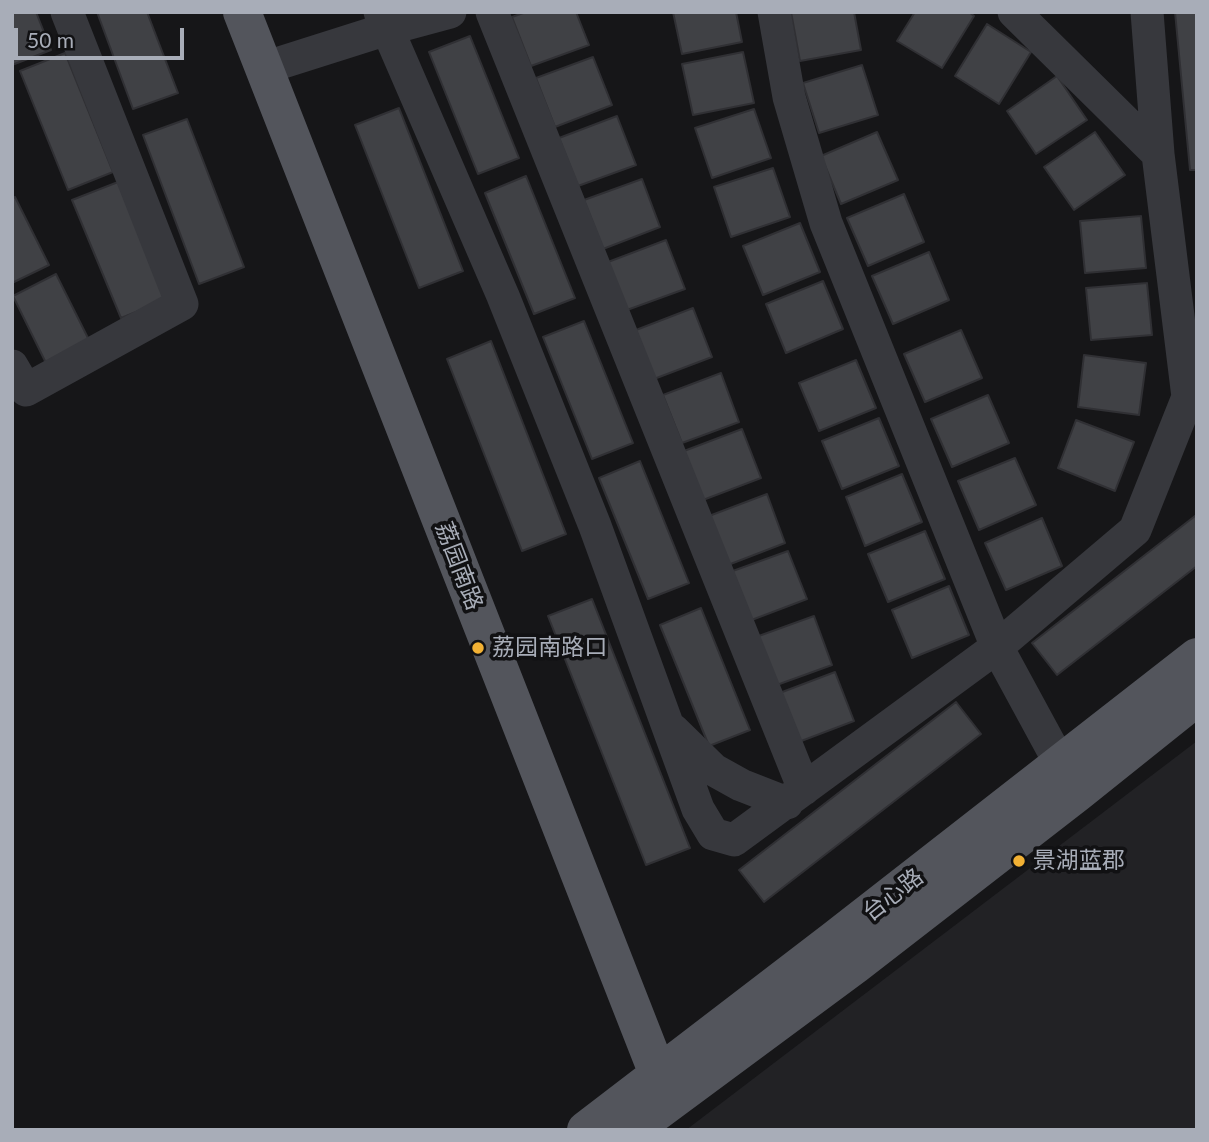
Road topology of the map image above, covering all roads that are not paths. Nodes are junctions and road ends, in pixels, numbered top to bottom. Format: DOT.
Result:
graph roads {
  1 [pos="67,12"];
  2 [pos="242,12"];
  3 [pos="266,12"];
  4 [pos="450,12"];
  5 [pos="492,12"];
  6 [pos="774,12"];
  7 [pos="1014,12"];
  8 [pos="1147,12"];
  9 [pos="383,21"];
  10 [pos="275,66"];
  11 [pos="1158,154"];
  12 [pos="12,366"];
  13 [pos="997,647"];
  14 [pos="1197,656"];
  15 [pos="1197,696"];
  16 [pos="669,727"];
  17 [pos="1069,779"];
  18 [pos="796,796"];
  19 [pos="673,1082"];
  20 [pos="586,1130"];
  21 [pos="632,1130"];
  1 -- 12 [label="lane"];
  2 -- 10 [label="main road"];
  3 -- 10 [label="main road"];
  4 -- 9 [label="lane"];
  5 -- 18 [label="lane"];
  6 -- 13 [label="lane"];
  7 -- 11 [label="lane"];
  8 -- 11 [label="lane"];
  9 -- 10 [label="lane"];
  9 -- 16 [label="lane"];
  10 -- 19 [label="main road, 荔园南路"];
  11 -- 13 [label="lane"];
  13 -- 17 [label="lane"];
  13 -- 18 [label="lane"];
  14 -- 17 [label="main road, 台心路"];
  15 -- 17 [label="main road, 台心路"];
  16 -- 18 [label="lane"];
  16 -- 18 [label="lane"];
  17 -- 19 [label="main road, 台心路"];
  19 -- 20 [label="main road, 台心路"];
  19 -- 21 [label="main road, 台心路"];
}
